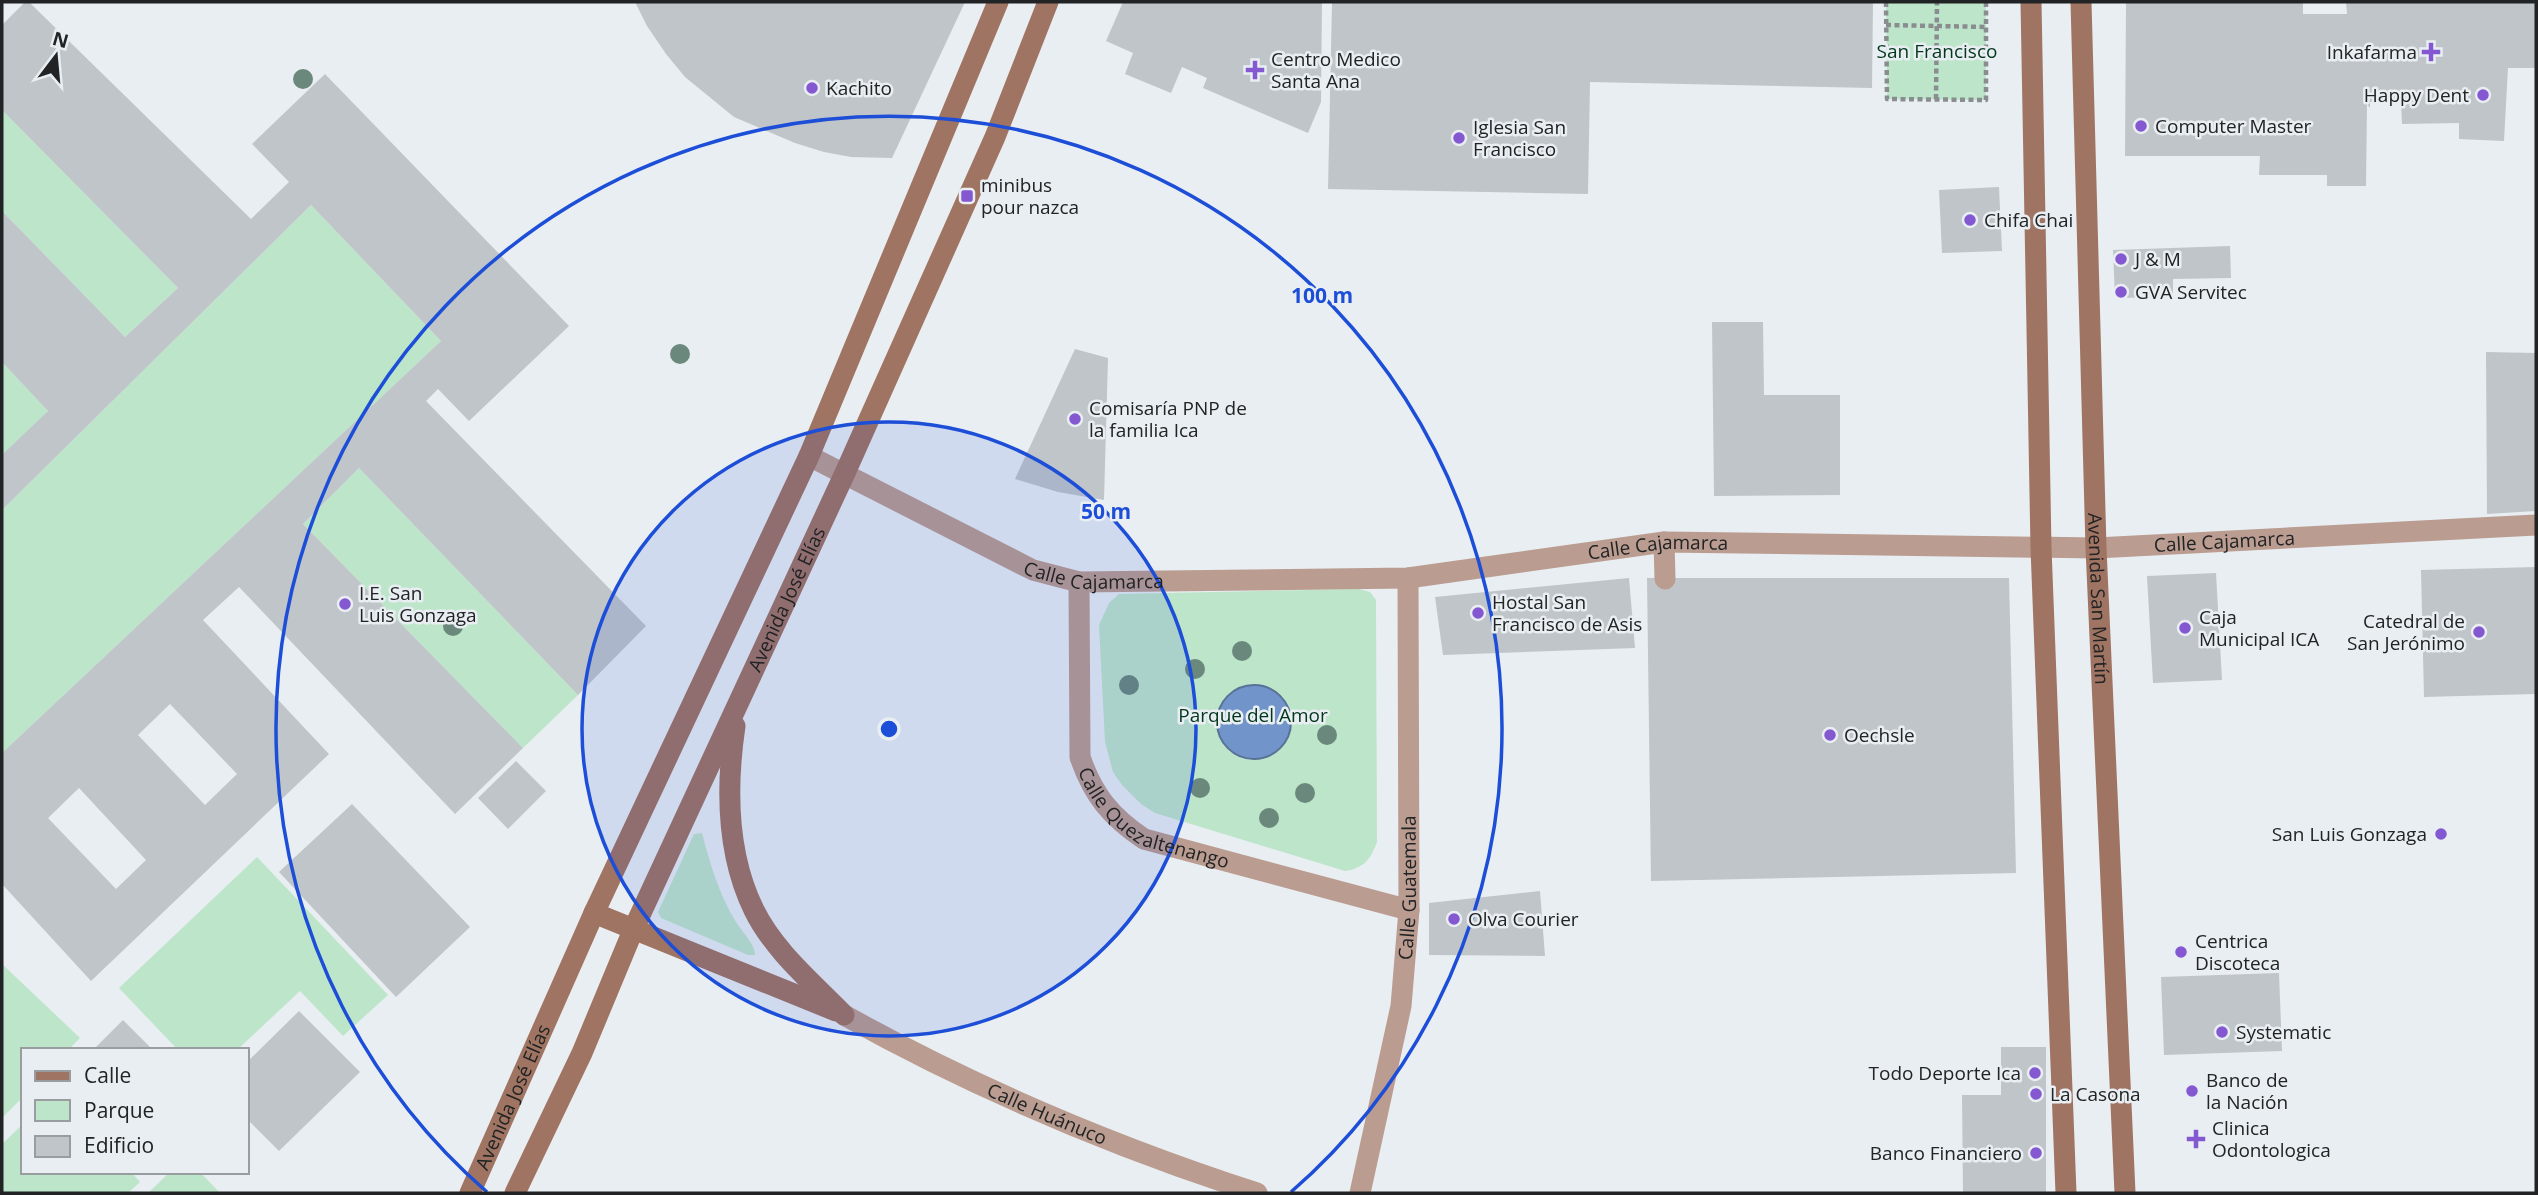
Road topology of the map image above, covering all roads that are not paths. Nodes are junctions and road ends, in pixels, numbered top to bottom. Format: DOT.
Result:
graph roads {
  1 [pos="998,2"];
  2 [pos="1048,2"];
  3 [pos="2031,2"];
  4 [pos="2081,2"];
  5 [pos="809,456"];
  6 [pos="845,473"];
  7 [pos="2536,525"];
  8 [pos="1664,542"];
  9 [pos="2041,548"];
  10 [pos="2096,548"];
  11 [pos="1408,578"];
  12 [pos="1665,579"];
  13 [pos="1079,582"];
  14 [pos="738,703"];
  15 [pos="1409,910"];
  16 [pos="594,913"];
  17 [pos="634,928"];
  18 [pos="844,1015"];
  19 [pos="470,1193"];
  20 [pos="515,1193"];
  21 [pos="1257,1193"];
  22 [pos="1360,1193"];
  23 [pos="2066,1193"];
  24 [pos="2125,1193"];
  1 -- 5 [label="street, Avenida José Elías"];
  2 -- 6 [label="street, Avenida José Elías"];
  3 -- 9 [label="street"];
  4 -- 10 [label="street, Avenida San Martín"];
  5 -- 6 [label="street, Calle Cajamarca"];
  5 -- 16 [label="street, Avenida José Elías"];
  6 -- 13 [label="street, Calle Cajamarca"];
  6 -- 14 [label="street, Avenida José Elías"];
  7 -- 10 [label="street, Calle Cajamarca"];
  8 -- 9 [label="street, Calle Cajamarca"];
  8 -- 11 [label="street, Calle Cajamarca"];
  8 -- 12 [label="street"];
  9 -- 10 [label="street, Calle Cajamarca"];
  9 -- 23 [label="street"];
  10 -- 24 [label="street, Avenida San Martín"];
  11 -- 13 [label="street, Calle Cajamarca"];
  11 -- 15 [label="street, Calle Guatemala"];
  13 -- 15 [label="street, Calle Quezaltenango"];
  14 -- 17 [label="street, Avenida José Elías"];
  14 -- 18 [label="street"];
  15 -- 22 [label="street, Calle Guatemala"];
  16 -- 17 [label="street"];
  16 -- 19 [label="street, Avenida José Elías"];
  17 -- 18 [label="street"];
  17 -- 20 [label="street, Avenida José Elías"];
  18 -- 21 [label="street, Calle Huánuco"];
}
